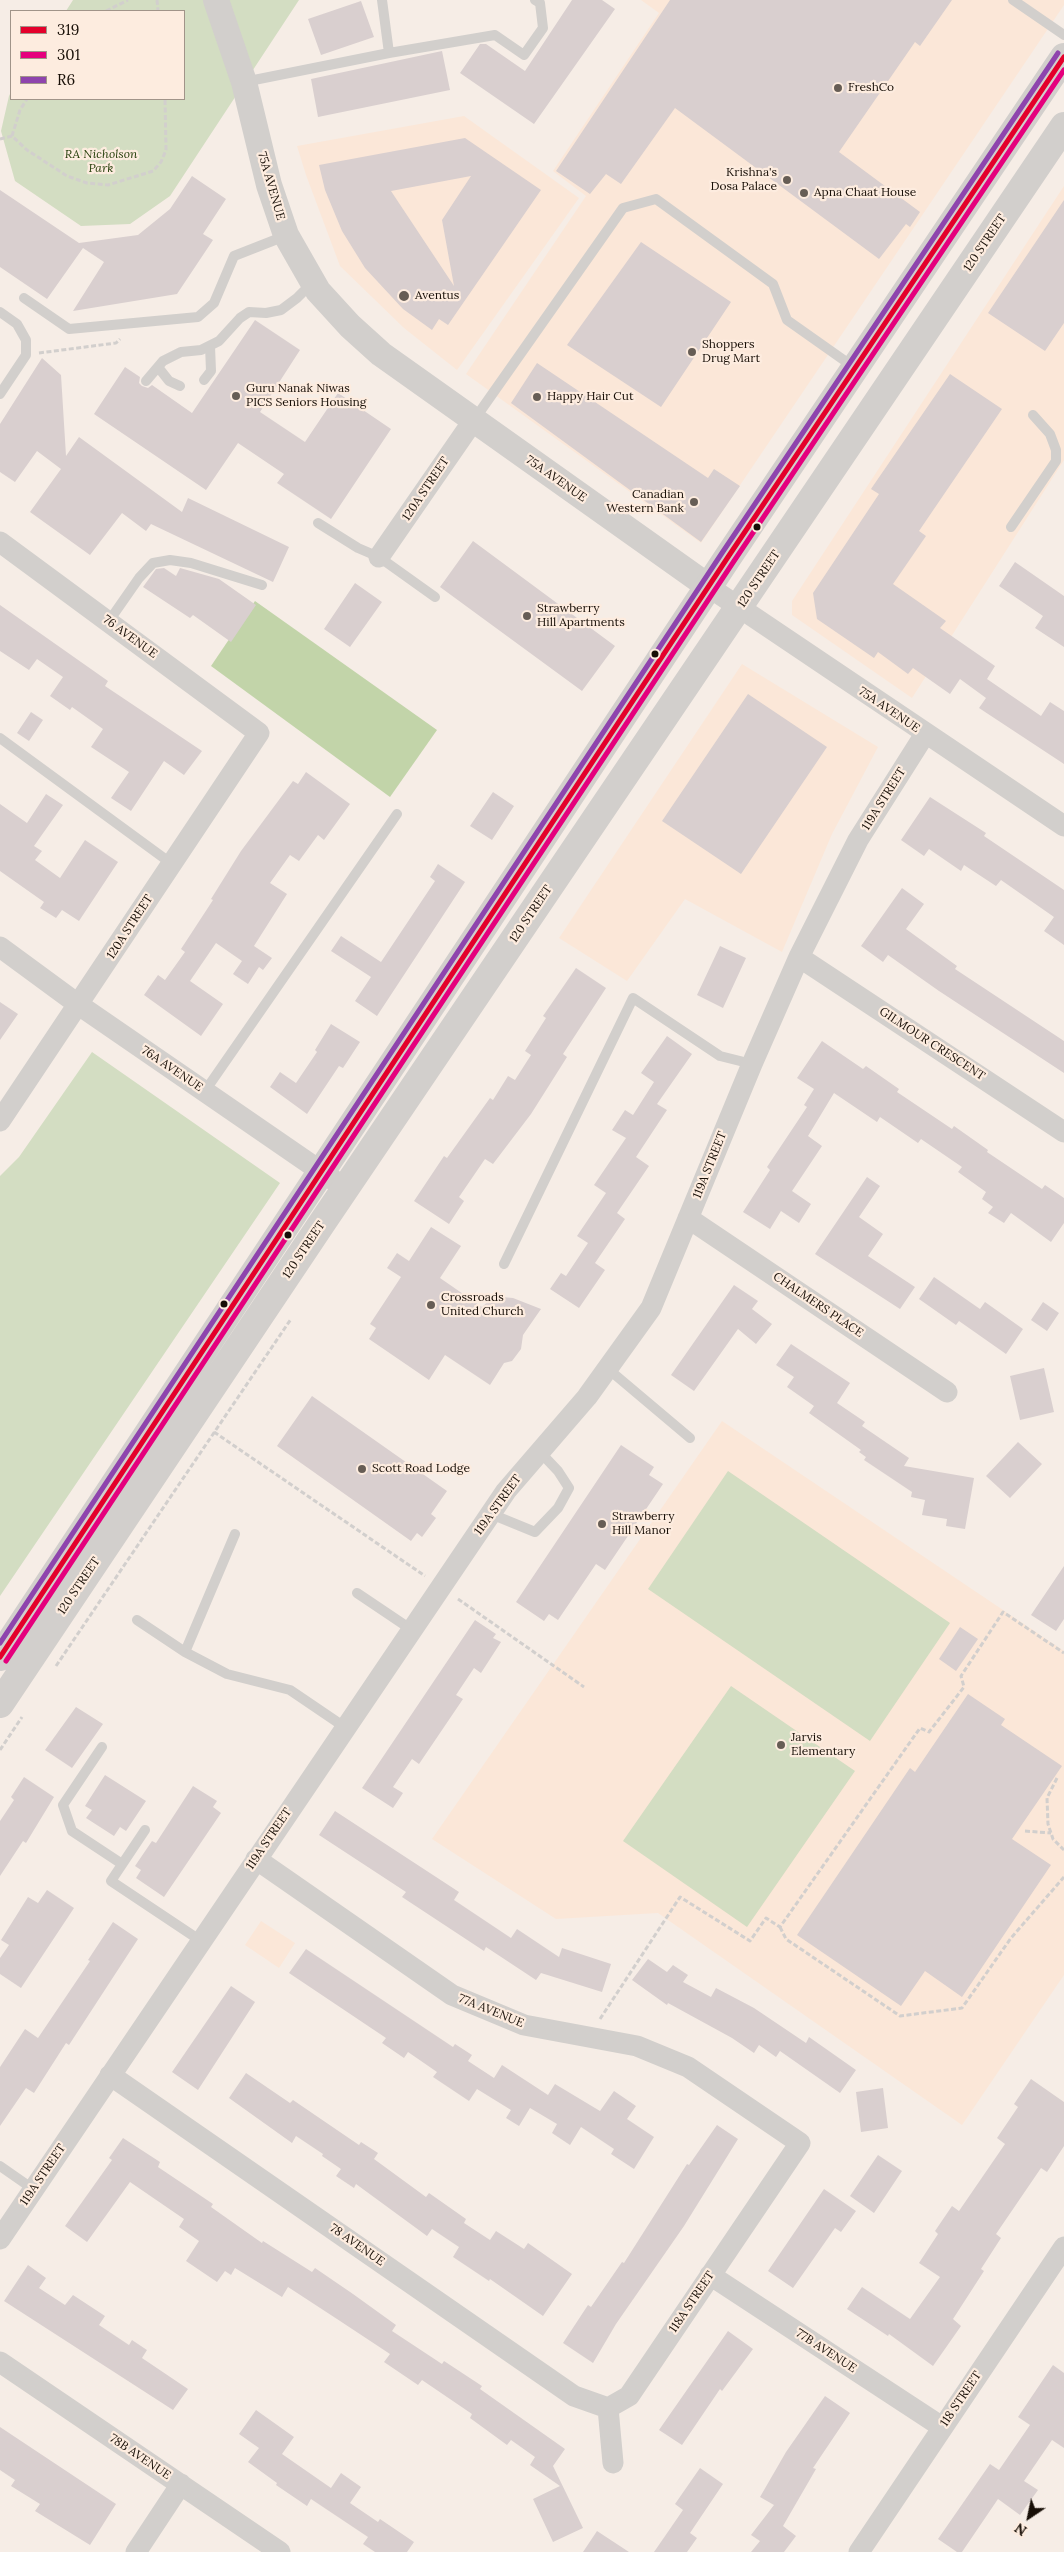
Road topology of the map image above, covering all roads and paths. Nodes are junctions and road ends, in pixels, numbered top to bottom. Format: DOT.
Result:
graph roads {
  1 [pos="128,0"];
  2 [pos="216,0"];
  3 [pos="382,0"];
  4 [pos="535,0"];
  5 [pos="1013,0"];
  6 [pos="108,10"];
  7 [pos="1064,35"];
  8 [pos="389,53"];
  9 [pos="1064,57"];
  10 [pos="244,82"];
  11 [pos="26,100"];
  12 [pos="165,100"];
  13 [pos="1064,108"];
  14 [pos="1064,126"];
  15 [pos="12,136"];
  16 [pos="0,139"];
  17 [pos="990,167"];
  18 [pos="1026,182"];
  19 [pos="286,235"];
  20 [pos="313,282"];
  21 [pos="24,298"];
  22 [pos="0,312"];
  23 [pos="935,317"];
  24 [pos="129,325"];
  25 [pos="210,346"];
  26 [pos="26,355"];
  27 [pos="158,367"];
  28 [pos="855,368"];
  29 [pos="204,380"];
  30 [pos="146,381"];
  31 [pos="180,386"];
  32 [pos="0,394"];
  33 [pos="1033,415"];
  34 [pos="473,421"];
  35 [pos="318,523"];
  36 [pos="1011,527"];
  37 [pos="0,542"];
  38 [pos="379,557"];
  39 [pos="262,585"];
  40 [pos="708,587"];
  41 [pos="435,597"];
  42 [pos="739,608"];
  43 [pos="109,621"];
  44 [pos="259,733"];
  45 [pos="925,734"];
  46 [pos="0,738"];
  47 [pos="397,814"];
  48 [pos="1064,826"];
  49 [pos="172,864"];
  50 [pos="0,947"];
  51 [pos="799,957"];
  52 [pos="79,1005"];
  53 [pos="752,1064"];
  54 [pos="205,1092"];
  55 [pos="0,1121"];
  56 [pos="1064,1132"];
  57 [pos="322,1173"];
  58 [pos="345,1188"];
  59 [pos="688,1218"];
  60 [pos="504,1264"];
  61 [pos="291,1319"];
  62 [pos="608,1368"];
  63 [pos="947,1392"];
  64 [pos="214,1432"];
  65 [pos="690,1438"];
  66 [pos="540,1452"];
  67 [pos="491,1514"];
  68 [pos="235,1534"];
  69 [pos="426,1576"];
  70 [pos="357,1593"];
  71 [pos="453,1596"];
  72 [pos="137,1620"];
  73 [pos="412,1630"];
  74 [pos="184,1652"];
  75 [pos="1064,1653"];
  76 [pos="0,1657"];
  77 [pos="52,1672"];
  78 [pos="0,1679"];
  79 [pos="584,1687"];
  80 [pos="13,1708"];
  81 [pos="346,1728"];
  82 [pos="102,1747"];
  83 [pos="0,1750"];
  84 [pos="1057,1778"];
  85 [pos="145,1830"];
  86 [pos="1025,1831"];
  87 [pos="1051,1833"];
  88 [pos="1064,1850"];
  89 [pos="256,1859"];
  90 [pos="122,1864"];
  91 [pos="1064,1877"];
  92 [pos="780,1928"];
  93 [pos="201,1941"];
  94 [pos="597,2024"];
  95 [pos="110,2075"];
  96 [pos="800,2143"];
  97 [pos="0,2166"];
  98 [pos="34,2189"];
  99 [pos="0,2239"];
  100 [pos="1064,2247"];
  101 [pos="710,2275"];
  102 [pos="0,2362"];
  103 [pos="608,2408"];
  104 [pos="942,2427"];
  105 [pos="613,2463"];
  106 [pos="181,2484"];
  107 [pos="136,2552"];
  108 [pos="280,2552"];
  109 [pos="859,2552"];
  1 -- 6 [label="path"];
  2 -- 10 [label="street, 75A AVENUE"];
  3 -- 8 [label="lane"];
  4 -- 8 [label="lane"];
  5 -- 7 [label="lane"];
  8 -- 10 [label="lane"];
  9 -- 17 [label="main road"];
  10 -- 19 [label="street, 75A AVENUE"];
  11 -- 15 [label="path"];
  12 -- 15 [label="path"];
  13 -- 18 [label="main road"];
  14 -- 18 [label="main road, 120 STREET"];
  15 -- 16 [label="path"];
  17 -- 23 [label="main road"];
  17 -- 28 [label="main road"];
  18 -- 23 [label="main road, 120 STREET"];
  19 -- 20 [label="street, 75A AVENUE"];
  19 -- 24 [label="lane"];
  20 -- 25 [label="lane"];
  20 -- 34 [label="street, 75A AVENUE"];
  21 -- 24 [label="lane"];
  22 -- 26 [label="lane"];
  23 -- 42 [label="main road, 120 STREET"];
  24 -- 26 [label="path"];
  25 -- 27 [label="lane"];
  25 -- 29 [label="lane"];
  26 -- 32 [label="lane"];
  27 -- 30 [label="lane"];
  27 -- 31 [label="lane"];
  28 -- 34 [label="lane"];
  28 -- 40 [label="main road"];
  33 -- 36 [label="lane"];
  34 -- 38 [label="street, 120A STREET"];
  34 -- 40 [label="street, 75A AVENUE"];
  35 -- 38 [label="lane"];
  37 -- 43 [label="street, 76 AVENUE"];
  38 -- 41 [label="lane"];
  39 -- 43 [label="lane"];
  40 -- 42 [label="street, 75A AVENUE"];
  40 -- 57 [label="main road"];
  42 -- 45 [label="street, 75A AVENUE"];
  42 -- 58 [label="main road, 120 STREET"];
  43 -- 44 [label="street, 76 AVENUE"];
  44 -- 49 [label="street, 120A STREET"];
  45 -- 48 [label="street, 75A AVENUE"];
  45 -- 51 [label="street, 119A STREET"];
  46 -- 49 [label="lane"];
  47 -- 54 [label="lane"];
  49 -- 52 [label="street, 120A STREET"];
  50 -- 52 [label="street, 76A AVENUE"];
  51 -- 53 [label="street, 119A STREET"];
  51 -- 56 [label="street, GILMOUR CRESCENT"];
  52 -- 54 [label="street, 76A AVENUE"];
  52 -- 55 [label="street, 120A STREET"];
  53 -- 59 [label="street, 119A STREET"];
  53 -- 60 [label="lane"];
  54 -- 57 [label="street, 76A AVENUE"];
  57 -- 58 [label="street, 76A AVENUE"];
  57 -- 76 [label="main road"];
  58 -- 80 [label="main road, 120 STREET"];
  59 -- 62 [label="street, 119A STREET"];
  59 -- 63 [label="street, CHALMERS PLACE"];
  61 -- 64 [label="path"];
  62 -- 65 [label="lane"];
  62 -- 66 [label="street, 119A STREET"];
  64 -- 69 [label="path"];
  64 -- 77 [label="path"];
  66 -- 67 [label="street, 119A STREET"];
  66 -- 67 [label="lane"];
  67 -- 73 [label="street, 119A STREET"];
  68 -- 74 [label="lane"];
  70 -- 73 [label="lane"];
  71 -- 79 [label="path"];
  72 -- 74 [label="lane"];
  73 -- 81 [label="street, 119A STREET"];
  74 -- 81 [label="lane"];
  75 -- 92 [label="path"];
  76 -- 78 [label="main road"];
  80 -- 83 [label="path"];
  81 -- 89 [label="street, 119A STREET"];
  82 -- 90 [label="lane"];
  84 -- 87 [label="path"];
  85 -- 90 [label="lane"];
  86 -- 87 [label="path"];
  87 -- 88 [label="path"];
  89 -- 93 [label="street, 119A STREET"];
  89 -- 96 [label="street, 77A AVENUE"];
  90 -- 93 [label="lane"];
  91 -- 92 [label="path"];
  92 -- 94 [label="path"];
  93 -- 95 [label="street, 119A STREET"];
  95 -- 98 [label="street, 119A STREET"];
  95 -- 103 [label="street, 78 AVENUE"];
  96 -- 101 [label="street, 118A STREET"];
  97 -- 98 [label="lane"];
  98 -- 99 [label="street, 119A STREET"];
  100 -- 104 [label="street, 118 STREET"];
  101 -- 103 [label="street, 118A STREET"];
  101 -- 104 [label="street, 77B AVENUE"];
  102 -- 106 [label="street, 78B AVENUE"];
  103 -- 105 [label="street"];
  104 -- 109 [label="street, 118 STREET"];
  106 -- 107 [label="street"];
  106 -- 108 [label="street, 78B AVENUE"];
}
